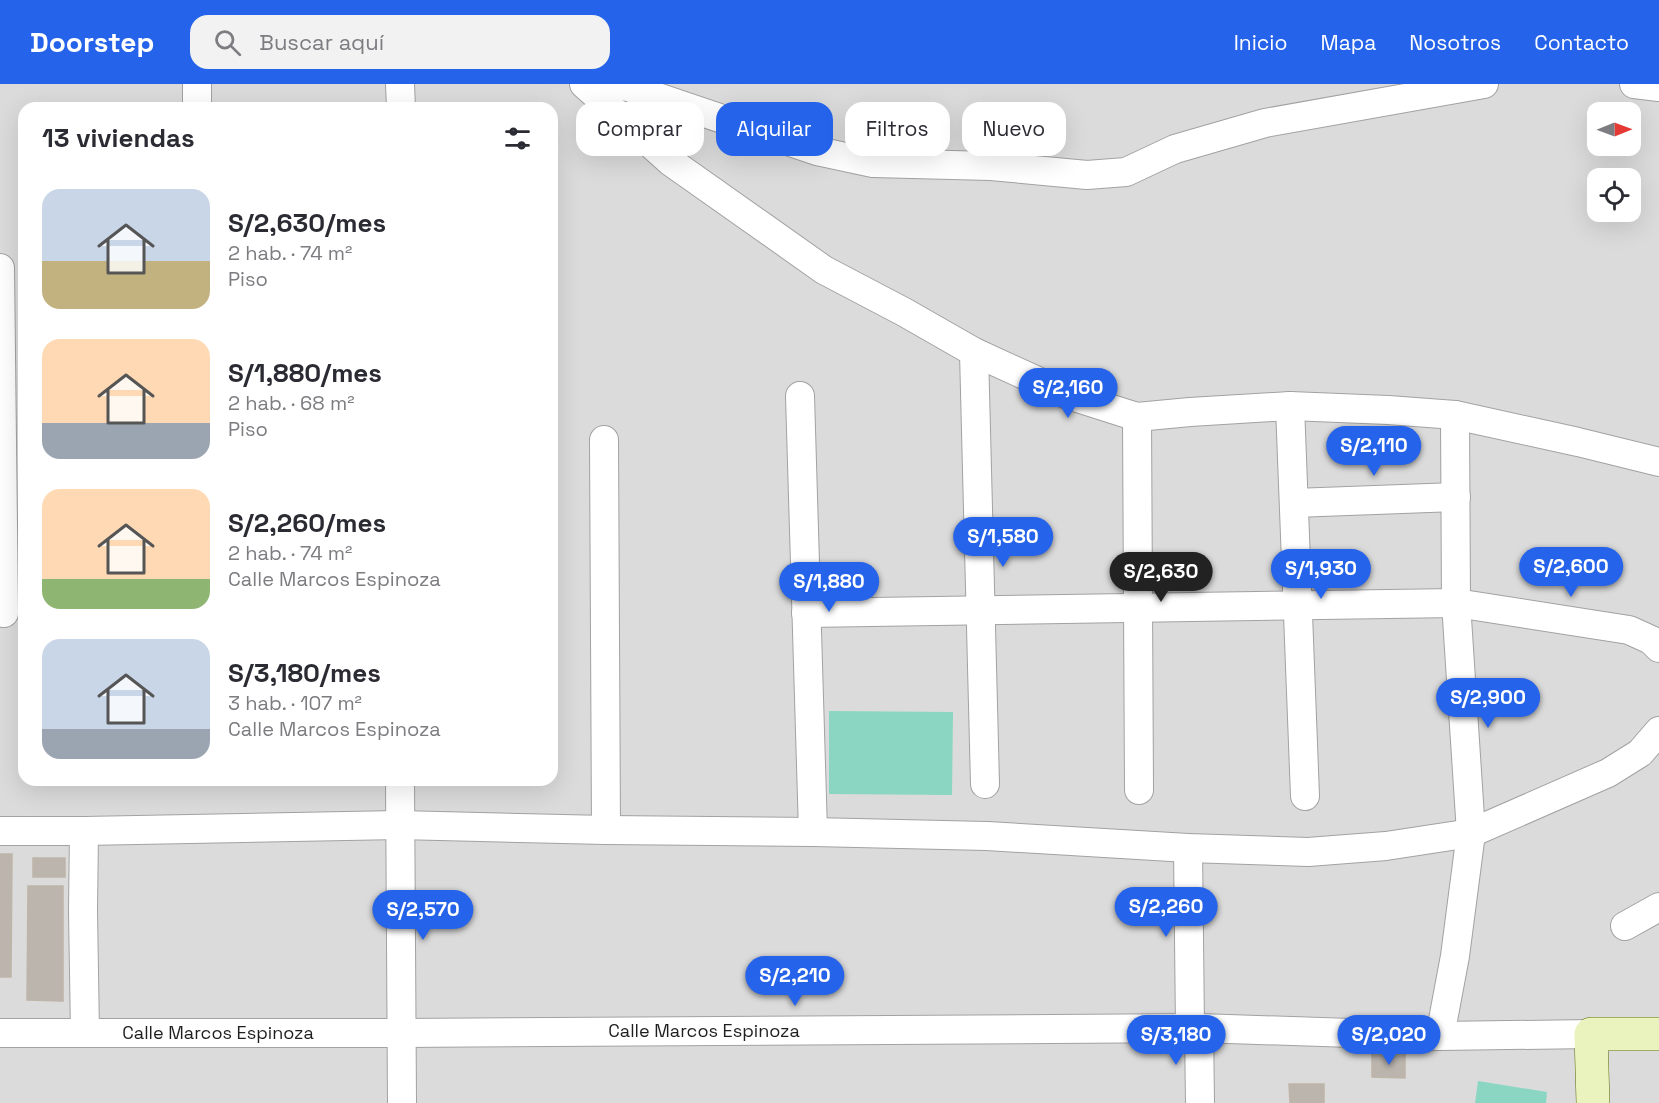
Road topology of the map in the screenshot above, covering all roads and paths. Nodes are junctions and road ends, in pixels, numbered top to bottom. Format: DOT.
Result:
graph roads {
  1 [pos="197,84"];
  2 [pos="400,84"];
  3 [pos="619,84"];
  4 [pos="1484,84"];
  5 [pos="1634,84"];
  6 [pos="593,86"];
  7 [pos="1659,87"];
  8 [pos="198,102"];
  9 [pos="401,102"];
  10 [pos="0,268"];
  11 [pos="974,352"];
  12 [pos="800,396"];
  13 [pos="1290,406"];
  14 [pos="1455,415"];
  15 [pos="1137,417"];
  16 [pos="604,440"];
  17 [pos="1659,462"];
  18 [pos="1456,497"];
  19 [pos="1294,503"];
  20 [pos="1456,603"];
  21 [pos="1298,606"];
  22 [pos="1138,608"];
  23 [pos="981,610"];
  24 [pos="9,613"];
  25 [pos="806,613"];
  26 [pos="1659,648"];
  27 [pos="1659,731"];
  28 [pos="985,784"];
  29 [pos="400,786"];
  30 [pos="1139,790"];
  31 [pos="1305,796"];
  32 [pos="399,825"];
  33 [pos="606,830"];
  34 [pos="0,831"];
  35 [pos="84,831"];
  36 [pos="813,832"];
  37 [pos="1471,833"];
  38 [pos="1188,848"];
  39 [pos="1659,907"];
  40 [pos="1624,926"];
  41 [pos="1195,1028"];
  42 [pos="0,1033"];
  43 [pos="85,1033"];
  44 [pos="400,1033"];
  45 [pos="1591,1034"];
  46 [pos="1659,1034"];
  47 [pos="1440,1036"];
  48 [pos="402,1103"];
  49 [pos="1200,1103"];
  50 [pos="1593,1103"];
  1 -- 8 [label="street"];
  2 -- 9 [label="street"];
  3 -- 4 [label="street"];
  5 -- 7 [label="street"];
  6 -- 11 [label="street"];
  10 -- 24 [label="street"];
  11 -- 15 [label="street"];
  11 -- 23 [label="street"];
  12 -- 25 [label="street"];
  13 -- 14 [label="street"];
  13 -- 15 [label="street"];
  13 -- 19 [label="street"];
  14 -- 17 [label="street"];
  14 -- 18 [label="street"];
  15 -- 22 [label="street"];
  16 -- 33 [label="street"];
  18 -- 19 [label="street"];
  18 -- 20 [label="street"];
  19 -- 21 [label="street"];
  20 -- 21 [label="street"];
  20 -- 26 [label="street"];
  20 -- 37 [label="street"];
  21 -- 22 [label="street"];
  21 -- 31 [label="street"];
  22 -- 23 [label="street"];
  22 -- 30 [label="street"];
  23 -- 25 [label="street"];
  23 -- 28 [label="street"];
  25 -- 36 [label="street"];
  27 -- 37 [label="street"];
  29 -- 32 [label="street"];
  32 -- 33 [label="street"];
  32 -- 35 [label="street"];
  32 -- 44 [label="street"];
  33 -- 36 [label="street"];
  34 -- 35 [label="street"];
  35 -- 43 [label="street"];
  36 -- 38 [label="street"];
  37 -- 38 [label="street"];
  37 -- 47 [label="street"];
  38 -- 41 [label="street"];
  39 -- 40 [label="street"];
  41 -- 44 [label="street, Calle Marcos Espinoza"];
  41 -- 47 [label="street, Calle Marcos Espinoza"];
  41 -- 49 [label="street"];
  42 -- 43 [label="street, Calle Marcos Espinoza"];
  43 -- 44 [label="street, Calle Marcos Espinoza"];
  44 -- 48 [label="street"];
  45 -- 46 [label="street, Calle Marcos Espinoza"];
  45 -- 47 [label="street, Calle Marcos Espinoza"];
  45 -- 50 [label="street"];
}
